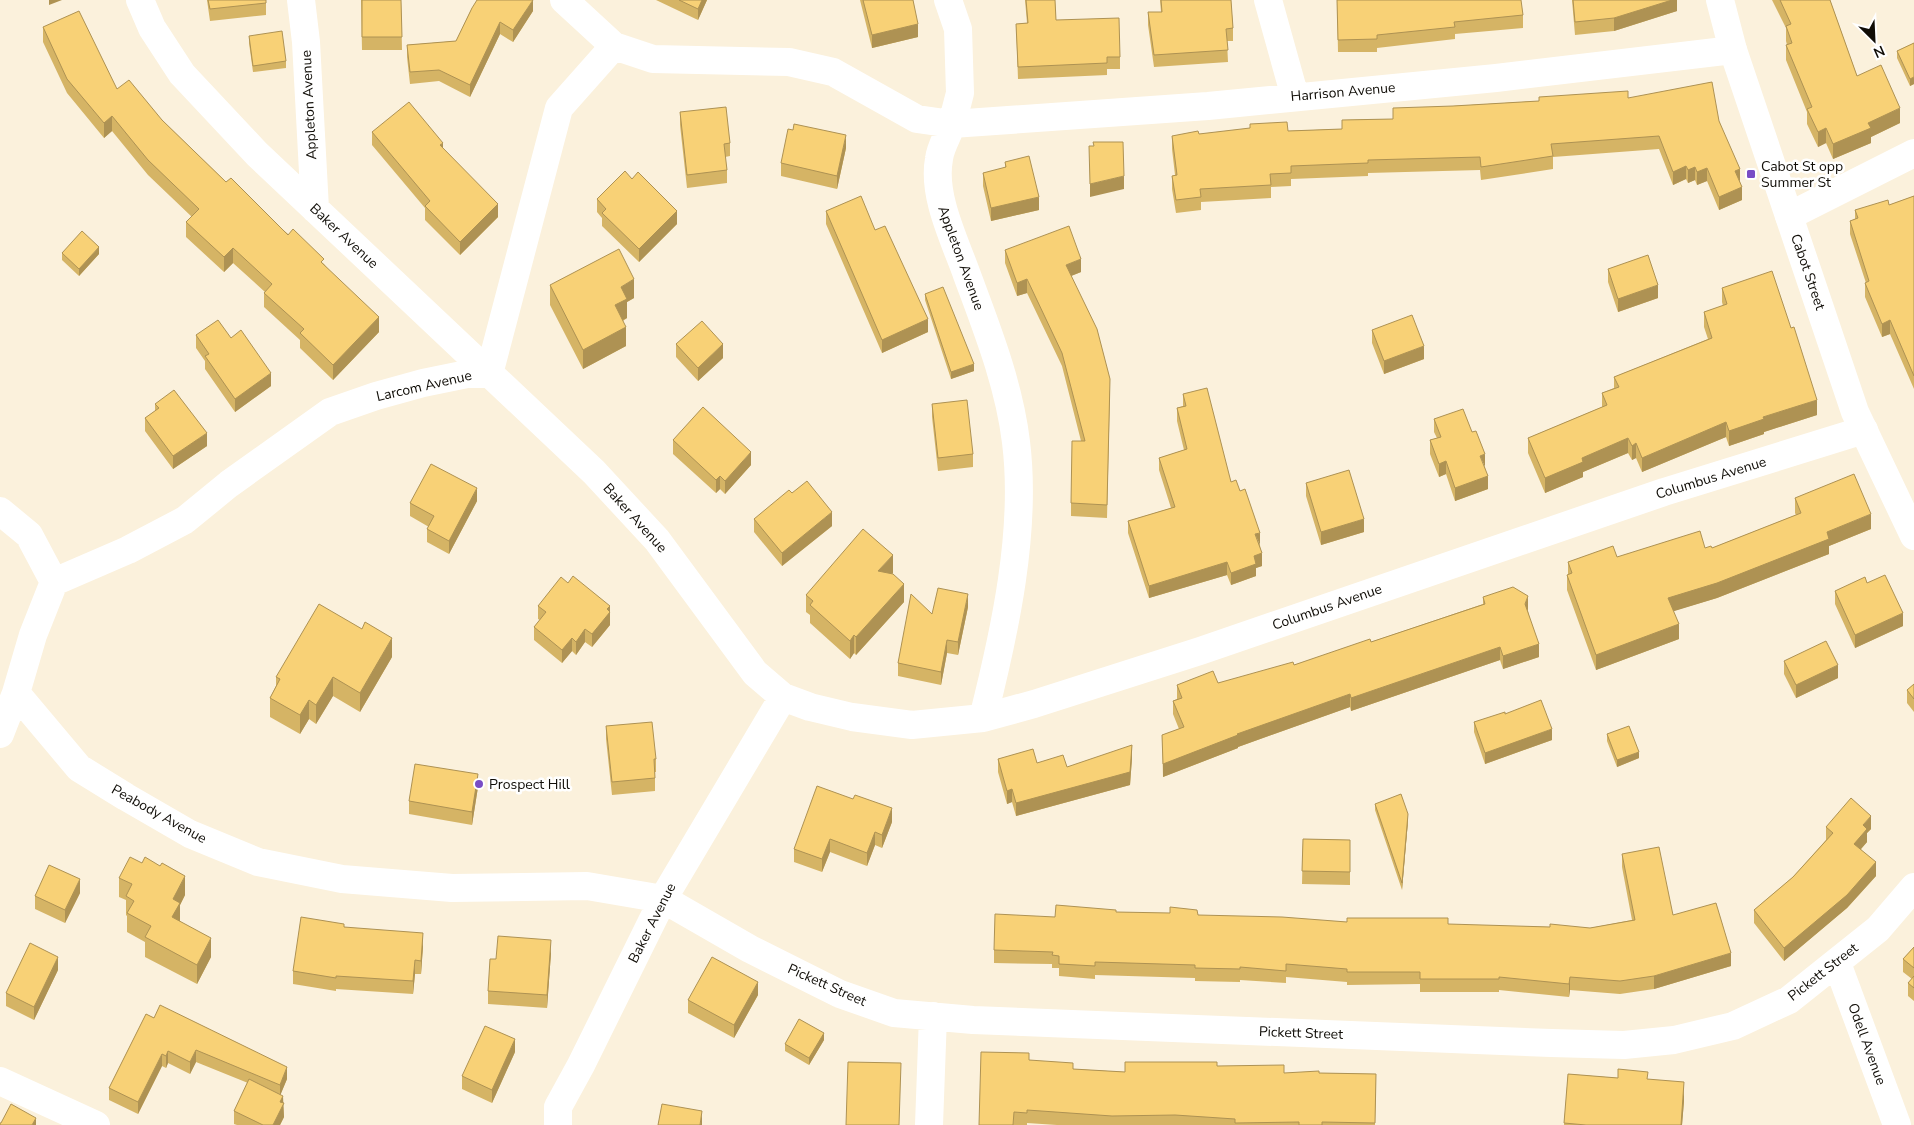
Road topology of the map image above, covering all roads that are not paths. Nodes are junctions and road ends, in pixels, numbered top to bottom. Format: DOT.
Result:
graph roads {
  1 [pos="140,0"];
  2 [pos="301,0"];
  3 [pos="564,0"];
  4 [pos="948,0"];
  5 [pos="1268,0"];
  6 [pos="1720,0"];
  7 [pos="614,46"];
  8 [pos="1734,50"];
  9 [pos="1295,97"];
  10 [pos="952,124"];
  11 [pos="1914,153"];
  12 [pos="315,209"];
  13 [pos="1789,216"];
  14 [pos="489,374"];
  15 [pos="1864,430"];
  16 [pos="0,512"];
  17 [pos="1914,536"];
  18 [pos="54,582"];
  19 [pos="16,693"];
  20 [pos="783,697"];
  21 [pos="983,718"];
  22 [pos="0,734"];
  23 [pos="1914,887"];
  24 [pos="663,900"];
  25 [pos="1836,963"];
  26 [pos="933,1016"];
  27 [pos="0,1081"];
  28 [pos="96,1125"];
  29 [pos="558,1125"];
  30 [pos="928,1125"];
  31 [pos="1897,1125"];
  1 -- 12 [label="street, Baker Avenue"];
  2 -- 12 [label="street, Appleton Avenue"];
  3 -- 7 [label="street"];
  4 -- 10 [label="street, Appleton Avenue"];
  5 -- 9 [label="street"];
  6 -- 8 [label="street, Cabot Street"];
  7 -- 10 [label="street"];
  7 -- 14 [label="street, Larcom Avenue"];
  8 -- 9 [label="street, Harrison Avenue"];
  8 -- 13 [label="street, Cabot Street"];
  9 -- 10 [label="street, Harrison Avenue"];
  10 -- 21 [label="street, Appleton Avenue"];
  11 -- 13 [label="street"];
  12 -- 14 [label="street, Baker Avenue"];
  13 -- 15 [label="street, Cabot Street"];
  14 -- 18 [label="street, Larcom Avenue"];
  14 -- 20 [label="street, Baker Avenue"];
  15 -- 17 [label="street, Cabot Street"];
  15 -- 21 [label="street, Columbus Avenue"];
  16 -- 18 [label="street"];
  18 -- 19 [label="street"];
  19 -- 22 [label="street"];
  19 -- 24 [label="street, Peabody Avenue"];
  20 -- 21 [label="street, Columbus Avenue"];
  20 -- 24 [label="street, Baker Avenue"];
  23 -- 25 [label="street, Pickett Street"];
  24 -- 26 [label="street, Pickett Street"];
  24 -- 29 [label="street, Baker Avenue"];
  25 -- 26 [label="street, Pickett Street"];
  25 -- 31 [label="street, Odell Avenue"];
  26 -- 30 [label="street"];
  27 -- 28 [label="street"];
}
